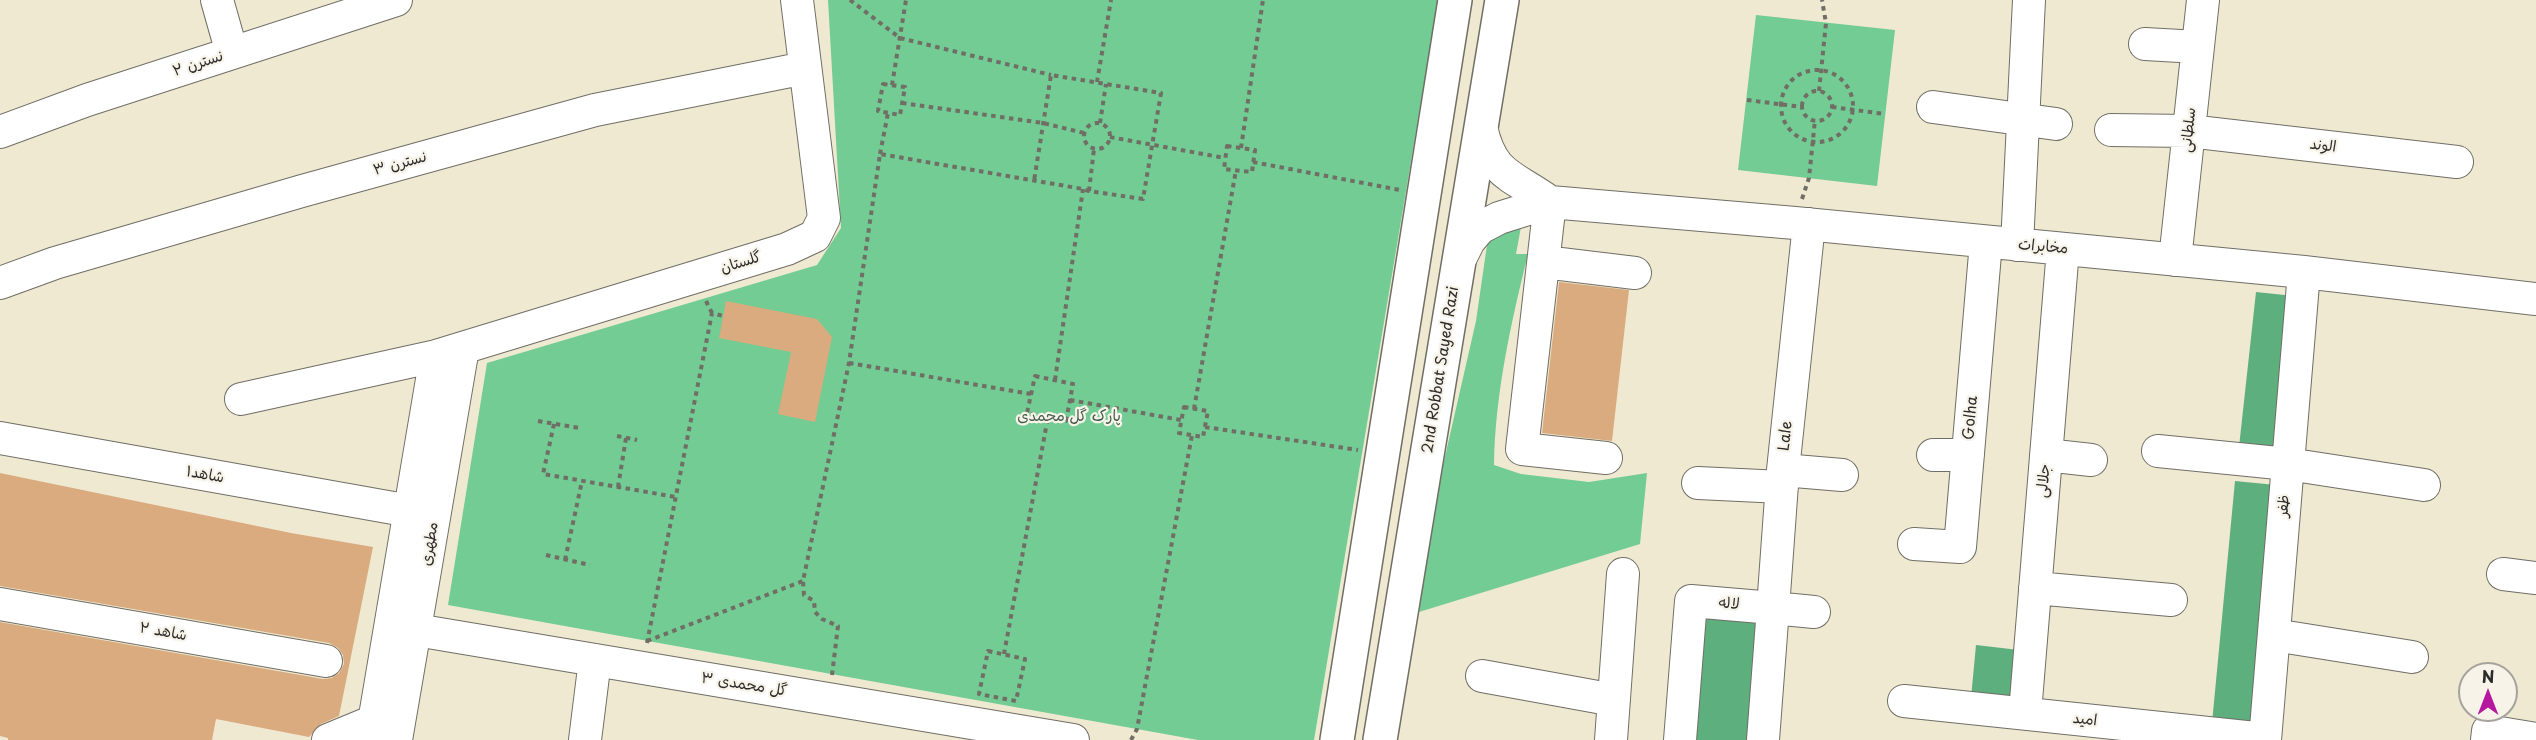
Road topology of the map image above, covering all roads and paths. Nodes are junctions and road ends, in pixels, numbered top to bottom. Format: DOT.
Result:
graph roads {
  1 [pos="217,0"];
  2 [pos="396,0"];
  3 [pos="797,0"];
  4 [pos="850,0"];
  5 [pos="906,0"];
  6 [pos="1111,0"];
  7 [pos="1263,0"];
  8 [pos="1455,0"];
  9 [pos="1502,0"];
  10 [pos="1822,0"];
  11 [pos="2030,0"];
  12 [pos="2202,0"];
  13 [pos="900,38"];
  14 [pos="2145,44"];
  15 [pos="2198,47"];
  16 [pos="232,53"];
  17 [pos="805,68"];
  18 [pos="1820,70"];
  19 [pos="1051,75"];
  20 [pos="1097,82"];
  21 [pos="1106,84"];
  22 [pos="892,85"];
  23 [pos="1819,91"];
  24 [pos="1747,100"];
  25 [pos="902,103"];
  26 [pos="1781,104"];
  27 [pos="1802,106"];
  28 [pos="1832,107"];
  29 [pos="1933,107"];
  30 [pos="1853,110"];
  31 [pos="888,113"];
  32 [pos="1885,114"];
  33 [pos="2023,118"];
  34 [pos="1815,120"];
  35 [pos="1043,123"];
  36 [pos="1100,123"];
  37 [pos="2056,124"];
  38 [pos="1481,127"];
  39 [pos="2111,130"];
  40 [pos="2189,131"];
  41 [pos="0,132"];
  42 [pos="1084,133"];
  43 [pos="1110,137"];
  44 [pos="1813,141"];
  45 [pos="1152,144"];
  46 [pos="1094,148"];
  47 [pos="1241,148"];
  48 [pos="880,154"];
  49 [pos="1225,158"];
  50 [pos="1253,162"];
  51 [pos="2457,162"];
  52 [pos="1236,170"];
  53 [pos="1809,178"];
  54 [pos="1034,181"];
  55 [pos="1086,190"];
  56 [pos="1406,191"];
  57 [pos="1550,202"];
  58 [pos="1809,224"];
  59 [pos="1986,242"];
  60 [pos="2017,245"];
  61 [pos="2062,249"];
  62 [pos="2175,260"];
  63 [pos="1459,261"];
  64 [pos="1544,262"];
  65 [pos="1635,273"];
  66 [pos="2304,273"];
  67 [pos="0,283"];
  68 [pos="2536,299"];
  69 [pos="723,316"];
  70 [pos="449,352"];
  71 [pos="849,363"];
  72 [pos="1054,380"];
  73 [pos="1031,394"];
  74 [pos="241,399"];
  75 [pos="1070,400"];
  76 [pos="1194,409"];
  77 [pos="1048,417"];
  78 [pos="1181,420"];
  79 [pos="538,421"];
  80 [pos="554,424"];
  81 [pos="1205,427"];
  82 [pos="580,428"];
  83 [pos="1192,435"];
  84 [pos="617,436"];
  85 [pos="0,438"];
  86 [pos="626,438"];
  87 [pos="637,440"];
  88 [pos="1362,450"];
  89 [pos="2158,451"];
  90 [pos="1933,455"];
  91 [pos="1968,455"];
  92 [pos="2046,455"];
  93 [pos="1606,458"];
  94 [pos="2091,460"];
  95 [pos="2288,464"];
  96 [pos="1842,475"];
  97 [pos="1782,479"];
  98 [pos="582,481"];
  99 [pos="1698,483"];
  100 [pos="2424,485"];
  101 [pos="618,487"];
  102 [pos="676,497"];
  103 [pos="410,511"];
  104 [pos="1914,544"];
  105 [pos="546,555"];
  106 [pos="565,560"];
  107 [pos="590,565"];
  108 [pos="1623,574"];
  109 [pos="2503,574"];
  110 [pos="2536,578"];
  111 [pos="803,581"];
  112 [pos="2035,588"];
  113 [pos="2170,600"];
  114 [pos="0,604"];
  115 [pos="1773,608"];
  116 [pos="1815,612"];
  117 [pos="416,630"];
  118 [pos="2274,635"];
  119 [pos="1004,654"];
  120 [pos="2412,657"];
  121 [pos="595,660"];
  122 [pos="326,661"];
  123 [pos="832,675"];
  124 [pos="1482,676"];
  125 [pos="1614,699"];
  126 [pos="1904,700"];
  127 [pos="2025,713"];
  128 [pos="953,730"];
  129 [pos="381,734"];
  130 [pos="2265,739"];
  131 [pos="2536,739"];
  132 [pos="328,740"];
  133 [pos="585,740"];
  134 [pos="1073,740"];
  135 [pos="1131,740"];
  136 [pos="1337,740"];
  137 [pos="1380,740"];
  138 [pos="1611,740"];
  139 [pos="1680,740"];
  140 [pos="1763,740"];
  141 [pos="2487,740"];
  1 -- 16 [label="street"];
  2 -- 16 [label="street, نسترن ۲"];
  3 -- 17 [label="street, گلستان"];
  4 -- 13 [label="path"];
  5 -- 13 [label="path"];
  6 -- 20 [label="path"];
  7 -- 47 [label="path"];
  8 -- 136 [label="main road"];
  9 -- 38 [label="main road, 2nd Robbat Sayed Razi"];
  10 -- 18 [label="path"];
  11 -- 33 [label="street"];
  12 -- 15 [label="street, سلطانی"];
  13 -- 19 [label="path"];
  13 -- 22 [label="path"];
  14 -- 15 [label="street"];
  15 -- 40 [label="street, سلطانی"];
  16 -- 41 [label="street, نسترن ۲"];
  17 -- 67 [label="street, نسترن ۳"];
  17 -- 70 [label="street, گلستان"];
  18 -- 23 [label="path"];
  18 -- 26 [label="path"];
  18 -- 30 [label="path"];
  19 -- 20 [label="path"];
  19 -- 35 [label="path"];
  20 -- 21 [label="path"];
  21 -- 36 [label="path"];
  21 -- 45 [label="path"];
  22 -- 25 [label="path"];
  22 -- 31 [label="path"];
  23 -- 27 [label="path"];
  23 -- 28 [label="path"];
  24 -- 26 [label="path"];
  25 -- 31 [label="path"];
  25 -- 35 [label="path"];
  26 -- 27 [label="path"];
  26 -- 44 [label="path"];
  27 -- 34 [label="path"];
  28 -- 30 [label="path"];
  28 -- 34 [label="path"];
  29 -- 33 [label="street"];
  30 -- 32 [label="path"];
  30 -- 44 [label="path"];
  31 -- 48 [label="path"];
  33 -- 37 [label="street"];
  33 -- 60 [label="street"];
  34 -- 44 [label="path"];
  35 -- 42 [label="path"];
  35 -- 54 [label="path"];
  36 -- 42 [label="path"];
  36 -- 43 [label="path"];
  38 -- 57 [label="street"];
  38 -- 63 [label="main road, 2nd Robbat Sayed Razi"];
  39 -- 40 [label="street, الوند"];
  40 -- 51 [label="street, الوند"];
  40 -- 62 [label="street, سلطانی"];
  42 -- 46 [label="path"];
  43 -- 45 [label="path"];
  43 -- 46 [label="path"];
  44 -- 53 [label="path"];
  45 -- 49 [label="path"];
  45 -- 55 [label="path"];
  46 -- 55 [label="path"];
  47 -- 49 [label="path"];
  47 -- 50 [label="path"];
  48 -- 54 [label="path"];
  48 -- 71 [label="path"];
  49 -- 52 [label="path"];
  50 -- 52 [label="path"];
  50 -- 56 [label="path"];
  52 -- 76 [label="path"];
  54 -- 55 [label="path"];
  55 -- 72 [label="path"];
  57 -- 58 [label="street, مخابرات"];
  57 -- 63 [label="street"];
  57 -- 64 [label="street"];
  58 -- 59 [label="street, مخابرات"];
  58 -- 97 [label="street, Lale"];
  59 -- 60 [label="street, مخابرات"];
  59 -- 91 [label="street, Golha"];
  60 -- 61 [label="street, مخابرات"];
  61 -- 62 [label="street, مخابرات"];
  61 -- 92 [label="street, جلالی"];
  62 -- 66 [label="street, مخابرات"];
  63 -- 137 [label="main road, 2nd Robbat Sayed Razi"];
  64 -- 65 [label="street"];
  64 -- 93 [label="street"];
  66 -- 68 [label="street, مخابرات"];
  66 -- 95 [label="street, ظفر"];
  69 -- 102 [label="path"];
  70 -- 74 [label="street, گلستان"];
  70 -- 103 [label="street, مطهری"];
  70 -- 117 [label="street, مطهری"];
  71 -- 73 [label="path"];
  71 -- 111 [label="path"];
  72 -- 73 [label="path"];
  72 -- 75 [label="path"];
  73 -- 77 [label="path"];
  75 -- 77 [label="path"];
  75 -- 78 [label="path"];
  76 -- 78 [label="path"];
  76 -- 81 [label="path"];
  77 -- 119 [label="path"];
  78 -- 83 [label="path"];
  79 -- 80 [label="path"];
  80 -- 82 [label="path"];
  80 -- 98 [label="path"];
  81 -- 83 [label="path"];
  81 -- 88 [label="path"];
  83 -- 135 [label="path"];
  84 -- 86 [label="path"];
  85 -- 103 [label="street, شاهد۱"];
  86 -- 87 [label="path"];
  86 -- 101 [label="path"];
  89 -- 95 [label="street"];
  90 -- 91 [label="street"];
  91 -- 104 [label="street, Golha"];
  92 -- 94 [label="street"];
  92 -- 112 [label="street, جلالی"];
  95 -- 100 [label="street"];
  95 -- 118 [label="street, ظفر"];
  96 -- 97 [label="street"];
  97 -- 99 [label="street"];
  97 -- 115 [label="street, Lale"];
  98 -- 101 [label="path"];
  98 -- 106 [label="path"];
  101 -- 102 [label="path"];
  102 -- 111 [label="path"];
  103 -- 129 [label="street, مطهری"];
  105 -- 106 [label="path"];
  106 -- 107 [label="path"];
  108 -- 125 [label="street"];
  109 -- 110 [label="street"];
  111 -- 123 [label="path"];
  112 -- 113 [label="street"];
  112 -- 127 [label="street, جلالی"];
  114 -- 122 [label="street, شاهد ۲"];
  115 -- 116 [label="street"];
  115 -- 139 [label="street, لاله"];
  115 -- 140 [label="street"];
  117 -- 121 [label="street, گل محمدی ۳"];
  117 -- 129 [label="street, مطهری"];
  118 -- 120 [label="street"];
  118 -- 130 [label="street, ظفر"];
  119 -- 119 [label="path"];
  121 -- 128 [label="street, گل محمدی ۳"];
  121 -- 133 [label="street"];
  124 -- 125 [label="street"];
  125 -- 138 [label="street"];
  126 -- 127 [label="street, امید"];
  127 -- 130 [label="street, امید"];
  128 -- 134 [label="street, گل محمدی ۳"];
  129 -- 132 [label="street"];
  131 -- 141 [label="street"];
}
